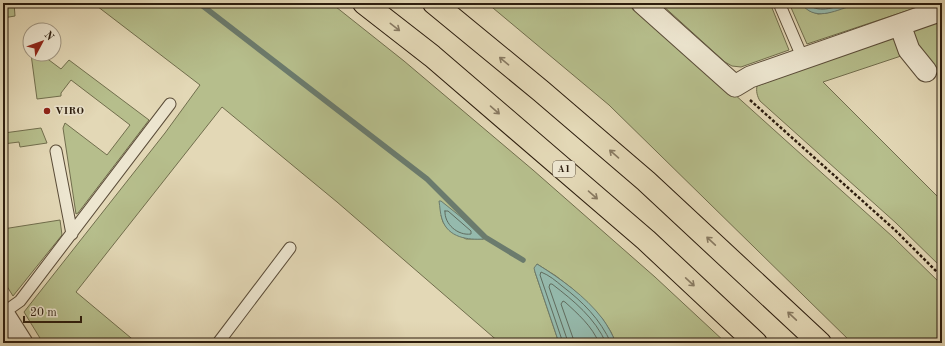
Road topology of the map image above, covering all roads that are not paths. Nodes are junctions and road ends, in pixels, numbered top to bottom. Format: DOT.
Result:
graph roads {
  1 [pos="364,3"];
  2 [pos="434,3"];
  3 [pos="642,3"];
  4 [pos="779,3"];
  5 [pos="942,10"];
  6 [pos="900,25"];
  7 [pos="803,59"];
  8 [pos="926,71"];
  9 [pos="170,104"];
  10 [pos="56,151"];
  11 [pos="72,234"];
  12 [pos="290,248"];
  13 [pos="3,313"];
  14 [pos="22,343"];
  15 [pos="218,343"];
  16 [pos="756,343"];
  17 [pos="820,343"];
  1 -- 16 [label="highway, A1, one-way"];
  17 -- 2 [label="highway, one-way"];
  3 -- 7 [label="street"];
  4 -- 7 [label="lane"];
  5 -- 6 [label="street"];
  6 -- 7 [label="street"];
  6 -- 8 [label="street"];
  9 -- 11 [label="lane"];
  10 -- 11 [label="lane"];
  11 -- 13 [label="lane"];
  12 -- 15 [label="lane"];
  13 -- 14 [label="street"];
}
